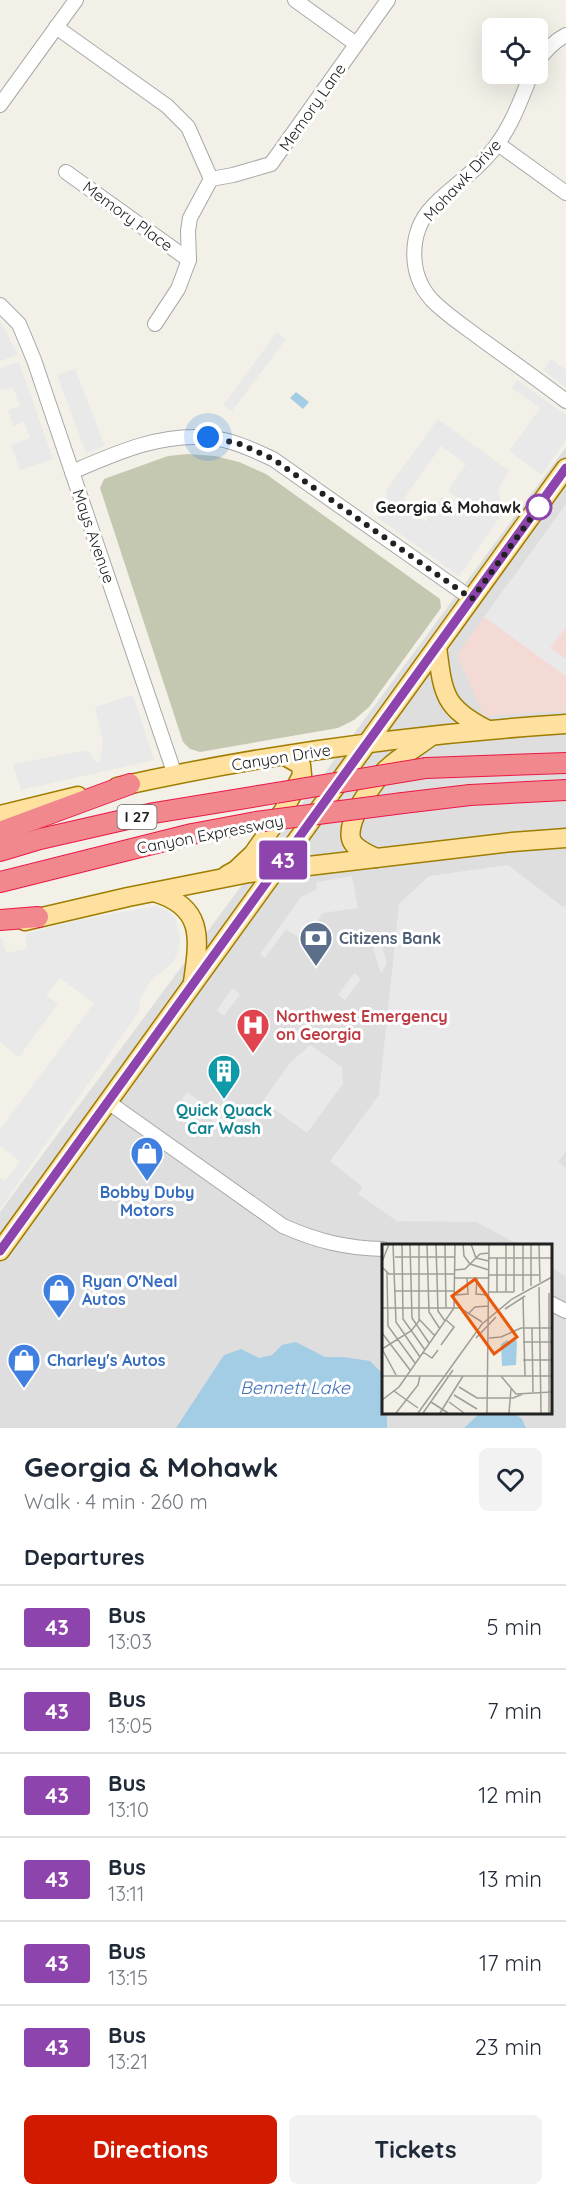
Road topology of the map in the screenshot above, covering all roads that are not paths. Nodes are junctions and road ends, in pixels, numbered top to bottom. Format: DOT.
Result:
graph roads {
  1 [pos="76,0"];
  2 [pos="295,0"];
  3 [pos="388,0"];
  4 [pos="56,27"];
  5 [pos="566,35"];
  6 [pos="356,44"];
  7 [pos="548,49"];
  8 [pos="527,84"];
  9 [pos="0,105"];
  10 [pos="498,144"];
  11 [pos="66,172"];
  12 [pos="211,179"];
  13 [pos="566,193"];
  14 [pos="189,260"];
  15 [pos="0,305"];
  16 [pos="155,324"];
  17 [pos="566,401"];
  18 [pos="566,468"];
  19 [pos="72,472"];
  20 [pos="472,599"];
  21 [pos="437,647"];
  22 [pos="566,724"];
  23 [pos="486,729"];
  24 [pos="432,736"];
  25 [pos="367,744"];
  26 [pos="285,756"];
  27 [pos="566,763"];
  28 [pos="175,775"];
  29 [pos="130,784"];
  30 [pos="566,790"];
  31 [pos="0,815"];
  32 [pos="0,832"];
  33 [pos="566,838"];
  34 [pos="0,851"];
  35 [pos="376,858"];
  36 [pos="276,869"];
  37 [pos="218,880"];
  38 [pos="0,882"];
  39 [pos="154,892"];
  40 [pos="38,918"];
  41 [pos="0,920"];
  42 [pos="0,927"];
  43 [pos="193,985"];
  44 [pos="108,1102"];
  45 [pos="382,1249"];
  46 [pos="0,1251"];
  47 [pos="551,1304"];
  48 [pos="566,1311"];
  1 -- 4 [label="street"];
  2 -- 6 [label="street"];
  3 -- 6 [label="street, Memory Lane"];
  4 -- 9 [label="street"];
  4 -- 12 [label="street"];
  5 -- 7 [label="street"];
  6 -- 12 [label="street, Memory Lane"];
  8 -- 10 [label="street, Mohawk Drive"];
  10 -- 13 [label="street"];
  10 -- 17 [label="street, Mohawk Drive"];
  11 -- 14 [label="street, Memory Place"];
  12 -- 14 [label="street"];
  14 -- 16 [label="street"];
  15 -- 19 [label="street, Mays Avenue"];
  18 -- 20 [label="main road"];
  19 -- 20 [label="street"];
  19 -- 28 [label="street, Mays Avenue"];
  20 -- 21 [label="main road"];
  21 -- 23 [label="main road"];
  21 -- 25 [label="main road"];
  22 -- 23 [label="main road, Canyon Drive"];
  23 -- 24 [label="main road, Canyon Drive"];
  24 -- 25 [label="main road, Canyon Drive"];
  24 -- 35 [label="main road"];
  25 -- 26 [label="main road, Canyon Drive"];
  25 -- 36 [label="main road"];
  26 -- 28 [label="main road, Canyon Drive"];
  26 -- 37 [label="main road"];
  27 -- 34 [label="highway, Canyon Expressway / I 27, bridge"];
  28 -- 29 [label="main road, Canyon Drive"];
  29 -- 31 [label="main road, Canyon Drive"];
  29 -- 32 [label="highway"];
  30 -- 38 [label="highway, Canyon Expressway / I 27, bridge"];
  33 -- 35 [label="main road"];
  35 -- 36 [label="main road"];
  36 -- 37 [label="main road"];
  36 -- 43 [label="main road"];
  37 -- 39 [label="main road"];
  39 -- 40 [label="main road"];
  39 -- 43 [label="main road"];
  40 -- 41 [label="highway"];
  40 -- 42 [label="main road"];
  43 -- 44 [label="main road"];
  44 -- 45 [label="street"];
  44 -- 46 [label="main road"];
  47 -- 48 [label="street"];
}
